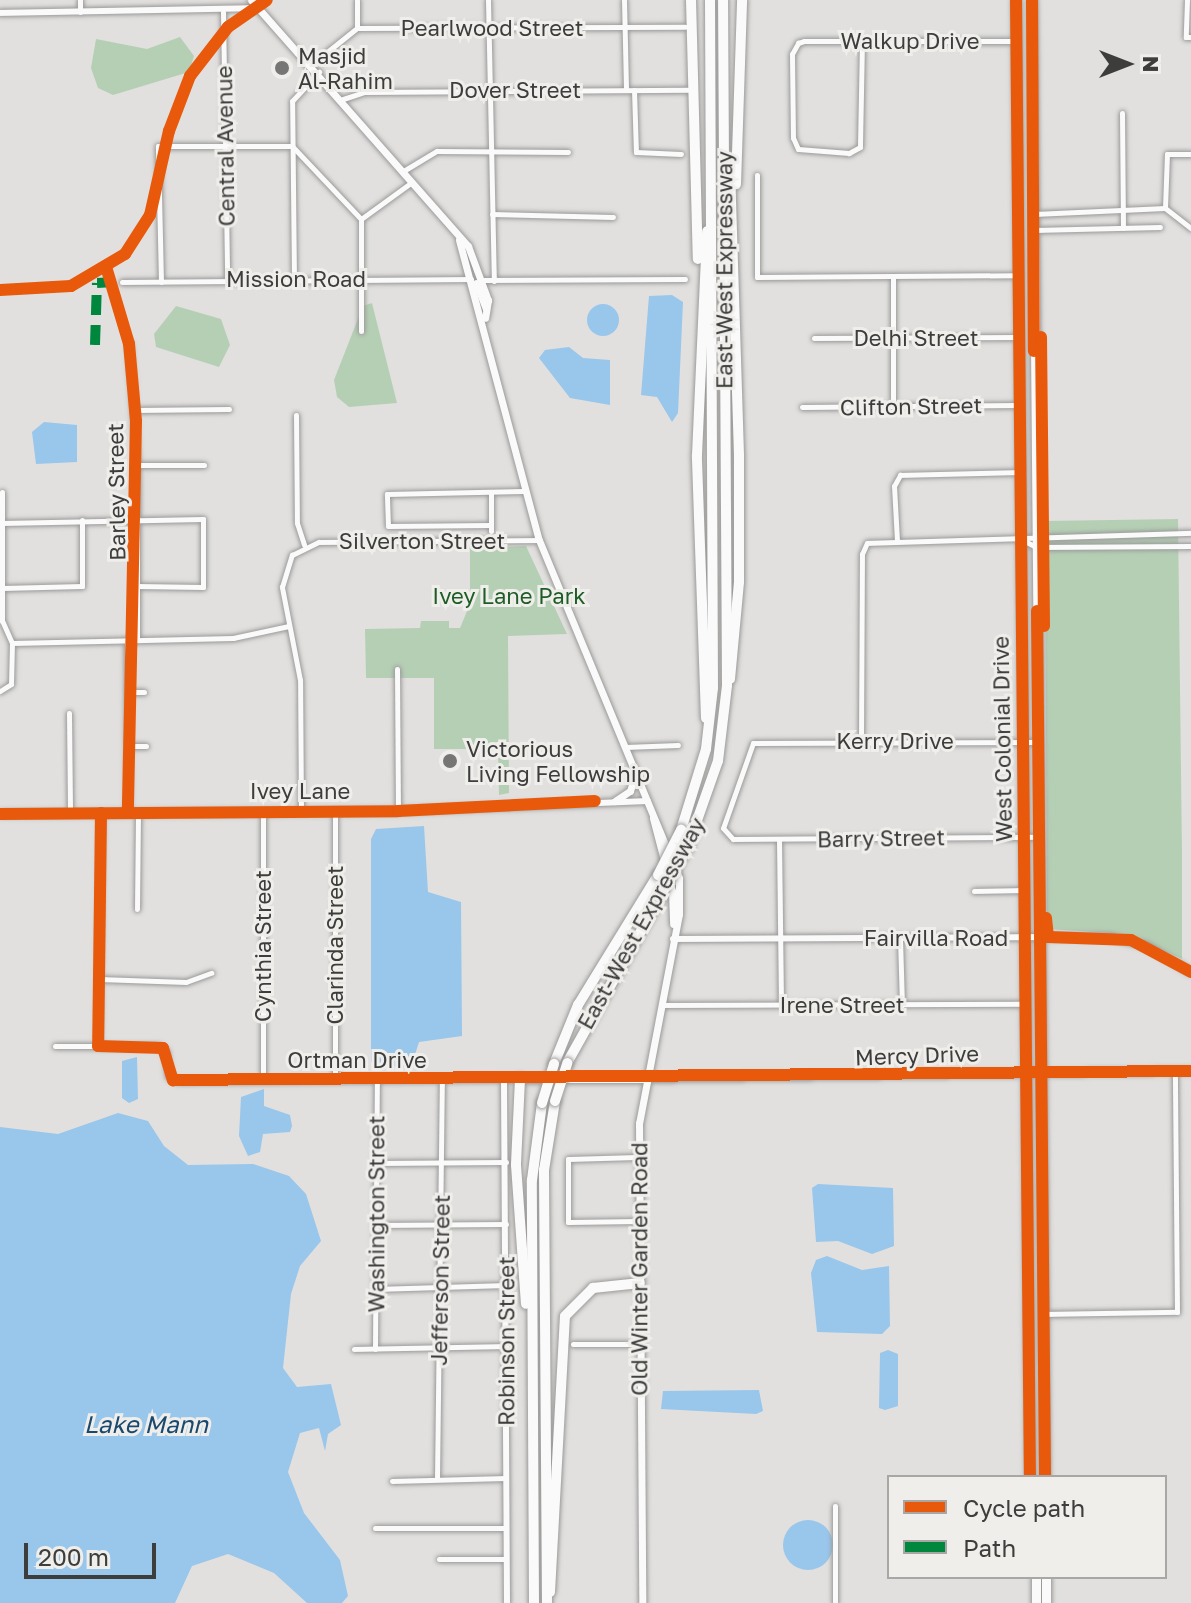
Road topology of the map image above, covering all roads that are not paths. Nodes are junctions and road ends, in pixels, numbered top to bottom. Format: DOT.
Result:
graph roads {
  1 [pos="80,0"];
  2 [pos="251,0"];
  3 [pos="267,0"];
  4 [pos="357,0"];
  5 [pos="488,0"];
  6 [pos="624,0"];
  7 [pos="691,0"];
  8 [pos="710,0"];
  9 [pos="723,0"];
  10 [pos="742,0"];
  11 [pos="1016,0"];
  12 [pos="1032,0"];
  13 [pos="1187,0"];
  14 [pos="259,8"];
  15 [pos="80,12"];
  16 [pos="223,12"];
  17 [pos="0,13"];
  18 [pos="489,27"];
  19 [pos="685,27"];
  20 [pos="357,28"];
  21 [pos="626,28"];
  22 [pos="1189,37"];
  23 [pos="862,41"];
  24 [pos="1016,41"];
  25 [pos="312,64"];
  26 [pos="319,72"];
  27 [pos="490,90"];
  28 [pos="626,90"];
  29 [pos="634,90"];
  30 [pos="689,90"];
  31 [pos="343,99"];
  32 [pos="1017,111"];
  33 [pos="1122,113"];
  34 [pos="724,128"];
  35 [pos="226,146"];
  36 [pos="292,146"];
  37 [pos="491,151"];
  38 [pos="568,152"];
  39 [pos="1033,153"];
  40 [pos="681,154"];
  41 [pos="1191,154"];
  42 [pos="1017,158"];
  43 [pos="405,170"];
  44 [pos="757,175"];
  45 [pos="413,180"];
  46 [pos="1033,193"];
  47 [pos="732,198"];
  48 [pos="1165,208"];
  49 [pos="1123,209"];
  50 [pos="492,214"];
  51 [pos="1033,214"];
  52 [pos="613,217"];
  53 [pos="361,219"];
  54 [pos="710,222"];
  55 [pos="1160,227"];
  56 [pos="1123,228"];
  57 [pos="1191,228"];
  58 [pos="1033,230"];
  59 [pos="459,244"];
  60 [pos="1018,275"];
  61 [pos="893,276"];
  62 [pos="361,279"];
  63 [pos="471,279"];
  64 [pos="685,279"];
  65 [pos="227,280"];
  66 [pos="294,280"];
  67 [pos="482,280"];
  68 [pos="494,281"];
  69 [pos="122,282"];
  70 [pos="161,282"];
  71 [pos="701,297"];
  72 [pos="1034,313"];
  73 [pos="486,315"];
  74 [pos="361,331"];
  75 [pos="1019,337"];
  76 [pos="814,338"];
  77 [pos="893,338"];
  78 [pos="129,344"];
  79 [pos="1019,367"];
  80 [pos="1034,395"];
  81 [pos="1019,405"];
  82 [pos="893,406"];
  83 [pos="802,407"];
  84 [pos="229,409"];
  85 [pos="134,410"];
  86 [pos="296,415"];
  87 [pos="1035,440"];
  88 [pos="137,465"];
  89 [pos="204,465"];
  90 [pos="1020,472"];
  91 [pos="523,491"];
  92 [pos="2,492"];
  93 [pos="491,492"];
  94 [pos="137,519"];
  95 [pos="82,520"];
  96 [pos="1,523"];
  97 [pos="1191,533"];
  98 [pos="1036,535"];
  99 [pos="1020,539"];
  100 [pos="539,540"];
  101 [pos="897,541"];
  102 [pos="304,545"];
  103 [pos="1191,546"];
  104 [pos="1036,547"];
  105 [pos="137,586"];
  106 [pos="2,588"];
  107 [pos="289,626"];
  108 [pos="127,639"];
  109 [pos="137,639"];
  110 [pos="1021,640"];
  111 [pos="1037,640"];
  112 [pos="12,643"];
  113 [pos="397,669"];
  114 [pos="727,685"];
  115 [pos="0,691"];
  116 [pos="128,692"];
  117 [pos="144,692"];
  118 [pos="69,713"];
  119 [pos="708,733"];
  120 [pos="861,741"];
  121 [pos="1022,742"];
  122 [pos="1038,742"];
  123 [pos="678,745"];
  124 [pos="128,746"];
  125 [pos="146,746"];
  126 [pos="625,747"];
  127 [pos="636,773"];
  128 [pos="615,801"];
  129 [pos="648,801"];
  130 [pos="263,811"];
  131 [pos="301,811"];
  132 [pos="335,811"];
  133 [pos="398,811"];
  134 [pos="128,812"];
  135 [pos="138,812"];
  136 [pos="70,813"];
  137 [pos="101,813"];
  138 [pos="0,814"];
  139 [pos="724,834"];
  140 [pos="1023,837"];
  141 [pos="1039,837"];
  142 [pos="779,839"];
  143 [pos="1024,890"];
  144 [pos="974,891"];
  145 [pos="137,909"];
  146 [pos="1024,937"];
  147 [pos="1040,937"];
  148 [pos="900,938"];
  149 [pos="673,939"];
  150 [pos="780,939"];
  151 [pos="1191,972"];
  152 [pos="211,973"];
  153 [pos="99,979"];
  154 [pos="1025,1004"];
  155 [pos="660,1005"];
  156 [pos="781,1005"];
  157 [pos="902,1005"];
  158 [pos="55,1046"];
  159 [pos="98,1046"];
  160 [pos="1175,1071"];
  161 [pos="1191,1071"];
  162 [pos="1026,1073"];
  163 [pos="1041,1073"];
  164 [pos="335,1079"];
  165 [pos="377,1079"];
  166 [pos="504,1079"];
  167 [pos="520,1079"];
  168 [pos="643,1079"];
  169 [pos="263,1080"];
  170 [pos="442,1080"];
  171 [pos="637,1157"];
  172 [pos="441,1162"];
  173 [pos="506,1162"];
  174 [pos="376,1163"];
  175 [pos="638,1221"];
  176 [pos="441,1224"];
  177 [pos="506,1224"];
  178 [pos="375,1225"];
  179 [pos="1027,1249"];
  180 [pos="640,1283"];
  181 [pos="506,1285"];
  182 [pos="441,1287"];
  183 [pos="375,1289"];
  184 [pos="1043,1301"];
  185 [pos="1043,1314"];
  186 [pos="573,1344"];
  187 [pos="640,1344"];
  188 [pos="506,1346"];
  189 [pos="440,1348"];
  190 [pos="354,1349"];
  191 [pos="375,1349"];
  192 [pos="1028,1377"];
  193 [pos="1045,1427"];
  194 [pos="1030,1475"];
  195 [pos="1045,1475"];
  196 [pos="506,1478"];
  197 [pos="437,1479"];
  198 [pos="392,1481"];
  199 [pos="534,1485"];
  200 [pos="835,1506"];
  201 [pos="375,1528"];
  202 [pos="506,1528"];
  203 [pos="439,1559"];
  204 [pos="506,1559"];
  205 [pos="1033,1579"];
  206 [pos="1046,1579"];
  207 [pos="547,1602"];
  208 [pos="507,1603"];
  209 [pos="534,1603"];
  210 [pos="642,1603"];
  211 [pos="835,1603"];
  212 [pos="1034,1603"];
  213 [pos="1046,1603"];
  1 -- 15 [label="street"];
  2 -- 14 [label="main road, Old Winter Garden Road"];
  3 -- 14 [label="main road"];
  4 -- 20 [label="street"];
  5 -- 18 [label="street"];
  6 -- 21 [label="street"];
  7 -- 71 [label="highway"];
  8 -- 54 [label="highway, East-West Expressway"];
  9 -- 34 [label="highway, East-West Expressway"];
  10 -- 47 [label="highway"];
  11 -- 24 [label="highway, West Colonial Drive"];
  12 -- 39 [label="highway, West Colonial Drive"];
  13 -- 22 [label="street"];
  14 -- 16 [label="street"];
  14 -- 25 [label="main road, Old Winter Garden Road"];
  15 -- 16 [label="street"];
  15 -- 17 [label="street"];
  16 -- 35 [label="street, Central Avenue"];
  18 -- 20 [label="street, Pearlwood Street"];
  18 -- 21 [label="street, Pearlwood Street"];
  18 -- 27 [label="street"];
  19 -- 21 [label="street, Pearlwood Street"];
  20 -- 25 [label="street"];
  21 -- 28 [label="street"];
  23 -- 23 [label="street, Walkup Drive"];
  23 -- 24 [label="street, Walkup Drive"];
  24 -- 32 [label="highway, West Colonial Drive"];
  25 -- 26 [label="main road, Old Winter Garden Road"];
  26 -- 31 [label="main road, Old Winter Garden Road"];
  26 -- 36 [label="street"];
  27 -- 28 [label="street, Dover Street"];
  27 -- 31 [label="street, Dover Street"];
  27 -- 37 [label="street"];
  28 -- 29 [label="street, Dover Street"];
  29 -- 30 [label="street, Dover Street"];
  29 -- 40 [label="street"];
  31 -- 43 [label="main road, Old Winter Garden Road"];
  32 -- 39 [label="highway"];
  32 -- 42 [label="highway, West Colonial Drive"];
  33 -- 49 [label="street"];
  34 -- 47 [label="highway"];
  34 -- 114 [label="highway, East-West Expressway"];
  35 -- 36 [label="street"];
  35 -- 65 [label="street, Central Avenue"];
  35 -- 70 [label="street"];
  36 -- 53 [label="street"];
  36 -- 66 [label="street"];
  37 -- 38 [label="street"];
  37 -- 43 [label="street"];
  37 -- 50 [label="street"];
  39 -- 46 [label="highway, West Colonial Drive"];
  41 -- 48 [label="street"];
  42 -- 46 [label="highway"];
  42 -- 60 [label="highway, West Colonial Drive"];
  43 -- 45 [label="main road, Old Winter Garden Road"];
  44 -- 61 [label="street"];
  45 -- 53 [label="street"];
  45 -- 59 [label="main road, Old Winter Garden Road"];
  46 -- 51 [label="highway, West Colonial Drive"];
  47 -- 114 [label="highway"];
  48 -- 49 [label="street"];
  48 -- 57 [label="street"];
  49 -- 51 [label="street"];
  49 -- 56 [label="street"];
  50 -- 52 [label="street"];
  50 -- 68 [label="street"];
  51 -- 58 [label="highway, West Colonial Drive"];
  53 -- 62 [label="street"];
  54 -- 71 [label="highway"];
  54 -- 119 [label="highway, East-West Expressway"];
  55 -- 56 [label="street"];
  56 -- 58 [label="street"];
  58 -- 72 [label="highway, West Colonial Drive"];
  59 -- 63 [label="main road, Old Winter Garden Road"];
  59 -- 67 [label="main road, Old Winter Garden Road"];
  60 -- 61 [label="street"];
  60 -- 72 [label="highway"];
  60 -- 75 [label="highway, West Colonial Drive"];
  61 -- 77 [label="street"];
  62 -- 63 [label="street, Mission Road"];
  62 -- 66 [label="street, Mission Road"];
  62 -- 74 [label="street"];
  63 -- 73 [label="main road, Old Winter Garden Road"];
  64 -- 68 [label="street"];
  65 -- 66 [label="street, Mission Road"];
  65 -- 70 [label="street, Mission Road"];
  67 -- 68 [label="street"];
  67 -- 73 [label="main road, Old Winter Garden Road"];
  69 -- 70 [label="street, Mission Road"];
  71 -- 119 [label="highway"];
  72 -- 80 [label="highway, West Colonial Drive"];
  73 -- 91 [label="main road, Old Winter Garden Road"];
  75 -- 77 [label="street, Delhi Street"];
  75 -- 79 [label="highway, West Colonial Drive"];
  76 -- 77 [label="street, Delhi Street"];
  77 -- 82 [label="street"];
  78 -- 85 [label="street, Barley Street"];
  79 -- 80 [label="highway"];
  79 -- 81 [label="highway, West Colonial Drive"];
  80 -- 87 [label="highway, West Colonial Drive"];
  81 -- 82 [label="street, Clifton Street"];
  81 -- 87 [label="highway"];
  81 -- 90 [label="highway, West Colonial Drive"];
  82 -- 83 [label="street, Clifton Street"];
  84 -- 85 [label="street"];
  85 -- 88 [label="street, Barley Street"];
  86 -- 102 [label="street"];
  87 -- 98 [label="highway, West Colonial Drive"];
  88 -- 89 [label="street"];
  88 -- 94 [label="street, Barley Street"];
  90 -- 99 [label="highway, West Colonial Drive"];
  90 -- 101 [label="street"];
  91 -- 93 [label="street"];
  91 -- 100 [label="main road, Old Winter Garden Road"];
  92 -- 96 [label="street"];
  93 -- 93 [label="street"];
  94 -- 95 [label="street"];
  94 -- 105 [label="street, Barley Street"];
  94 -- 105 [label="street"];
  95 -- 96 [label="street"];
  95 -- 106 [label="street"];
  96 -- 106 [label="street"];
  97 -- 98 [label="street"];
  98 -- 99 [label="street"];
  98 -- 104 [label="highway, West Colonial Drive"];
  99 -- 101 [label="street"];
  99 -- 104 [label="street"];
  99 -- 110 [label="highway, West Colonial Drive"];
  100 -- 102 [label="street, Silverton Street"];
  100 -- 126 [label="main road, Old Winter Garden Road"];
  101 -- 120 [label="street"];
  102 -- 107 [label="street"];
  103 -- 104 [label="street"];
  104 -- 111 [label="highway, West Colonial Drive"];
  105 -- 109 [label="street, Barley Street"];
  106 -- 112 [label="street"];
  107 -- 109 [label="street"];
  107 -- 131 [label="street"];
  108 -- 109 [label="street"];
  108 -- 112 [label="street"];
  108 -- 116 [label="street"];
  110 -- 111 [label="highway"];
  110 -- 121 [label="highway, West Colonial Drive"];
  111 -- 122 [label="highway, West Colonial Drive"];
  112 -- 115 [label="street"];
  113 -- 133 [label="street"];
  114 -- 207 [label="highway, East-West Expressway, bridge"];
  116 -- 117 [label="street"];
  116 -- 124 [label="street"];
  118 -- 136 [label="street"];
  119 -- 199 [label="highway, East-West Expressway, bridge"];
  120 -- 121 [label="street, Kerry Drive"];
  120 -- 139 [label="street, Kerry Drive"];
  121 -- 122 [label="street, Kerry Drive"];
  121 -- 140 [label="highway, West Colonial Drive"];
  122 -- 141 [label="highway, West Colonial Drive"];
  123 -- 126 [label="street"];
  124 -- 125 [label="street"];
  124 -- 134 [label="street"];
  126 -- 127 [label="main road, Old Winter Garden Road"];
  127 -- 128 [label="main road"];
  127 -- 129 [label="main road, Old Winter Garden Road"];
  128 -- 129 [label="street, Ivey Lane"];
  128 -- 133 [label="street, Ivey Lane"];
  129 -- 149 [label="main road, Old Winter Garden Road"];
  130 -- 131 [label="street, Ivey Lane"];
  130 -- 135 [label="street, Ivey Lane"];
  130 -- 169 [label="street, Cynthia Street"];
  131 -- 132 [label="street, Ivey Lane"];
  132 -- 133 [label="street, Ivey Lane"];
  132 -- 164 [label="street, Clarinda Street"];
  134 -- 135 [label="street, Ivey Lane"];
  134 -- 137 [label="street, Ivey Lane"];
  135 -- 145 [label="street"];
  136 -- 137 [label="street, Ivey Lane"];
  136 -- 138 [label="street, Ivey Lane"];
  137 -- 153 [label="street"];
  139 -- 142 [label="street, Barry Street"];
  140 -- 141 [label="street, Barry Street"];
  140 -- 142 [label="street, Barry Street"];
  140 -- 143 [label="highway, West Colonial Drive"];
  141 -- 147 [label="highway, West Colonial Drive"];
  142 -- 150 [label="street"];
  143 -- 144 [label="street"];
  143 -- 146 [label="highway, West Colonial Drive"];
  146 -- 147 [label="street, Fairvilla Road"];
  146 -- 148 [label="street, Fairvilla Road"];
  146 -- 154 [label="highway, West Colonial Drive"];
  147 -- 151 [label="street, Fairvilla Road"];
  147 -- 163 [label="highway, West Colonial Drive"];
  148 -- 150 [label="street, Fairvilla Road"];
  148 -- 157 [label="street"];
  149 -- 150 [label="street, Fairvilla Road"];
  149 -- 155 [label="main road, Old Winter Garden Road"];
  150 -- 156 [label="street"];
  152 -- 153 [label="street"];
  153 -- 159 [label="street"];
  154 -- 157 [label="street, Irene Street"];
  154 -- 162 [label="highway, West Colonial Drive"];
  155 -- 156 [label="street, Irene Street"];
  155 -- 168 [label="main road, Old Winter Garden Road"];
  156 -- 157 [label="street, Irene Street"];
  158 -- 159 [label="street, Ortman Drive"];
  159 -- 169 [label="street, Ortman Drive"];
  160 -- 161 [label="street, Mercy Drive"];
  160 -- 163 [label="street, Mercy Drive"];
  160 -- 185 [label="street"];
  162 -- 163 [label="street, Mercy Drive"];
  162 -- 168 [label="street, Mercy Drive"];
  162 -- 179 [label="highway, West Colonial Drive"];
  163 -- 184 [label="highway, West Colonial Drive"];
  164 -- 165 [label="street, Ortman Drive"];
  164 -- 169 [label="street, Ortman Drive"];
  165 -- 170 [label="street, Ortman Drive"];
  165 -- 174 [label="street, Washington Street"];
  166 -- 167 [label="street, Ortman Drive"];
  166 -- 170 [label="street, Ortman Drive"];
  166 -- 173 [label="street, Robinson Street"];
  167 -- 168 [label="main road, Ortman Drive"];
  167 -- 199 [label="highway"];
  168 -- 171 [label="main road, Old Winter Garden Road"];
  170 -- 172 [label="street, Jefferson Street"];
  171 -- 175 [label="main road, Old Winter Garden Road"];
  171 -- 175 [label="street"];
  172 -- 173 [label="street"];
  172 -- 174 [label="street"];
  172 -- 176 [label="street, Jefferson Street"];
  173 -- 177 [label="street, Robinson Street"];
  174 -- 178 [label="street, Washington Street"];
  175 -- 180 [label="main road, Old Winter Garden Road"];
  176 -- 177 [label="street"];
  176 -- 178 [label="street"];
  176 -- 182 [label="street, Jefferson Street"];
  177 -- 181 [label="street, Robinson Street"];
  178 -- 183 [label="street, Washington Street"];
  179 -- 184 [label="highway"];
  179 -- 192 [label="highway, West Colonial Drive"];
  180 -- 187 [label="main road, Old Winter Garden Road"];
  180 -- 207 [label="highway"];
  181 -- 182 [label="street"];
  181 -- 188 [label="street, Robinson Street"];
  182 -- 183 [label="street"];
  182 -- 189 [label="street, Jefferson Street"];
  183 -- 191 [label="street, Washington Street"];
  184 -- 185 [label="highway, West Colonial Drive"];
  185 -- 193 [label="highway, West Colonial Drive"];
  186 -- 187 [label="street"];
  187 -- 210 [label="main road, Old Winter Garden Road"];
  188 -- 189 [label="street"];
  188 -- 196 [label="street, Robinson Street"];
  189 -- 191 [label="street"];
  189 -- 197 [label="street, Jefferson Street"];
  190 -- 191 [label="street"];
  192 -- 193 [label="highway"];
  192 -- 194 [label="highway, West Colonial Drive"];
  193 -- 195 [label="highway, West Colonial Drive"];
  196 -- 197 [label="street"];
  196 -- 202 [label="street, Robinson Street"];
  197 -- 198 [label="street"];
  199 -- 209 [label="highway, East-West Expressway"];
  200 -- 211 [label="street"];
  201 -- 202 [label="street"];
  202 -- 204 [label="street, Robinson Street"];
  203 -- 204 [label="street"];
  204 -- 208 [label="street, Robinson Street"];
  205 -- 212 [label="highway"];
  206 -- 213 [label="highway"];
}
